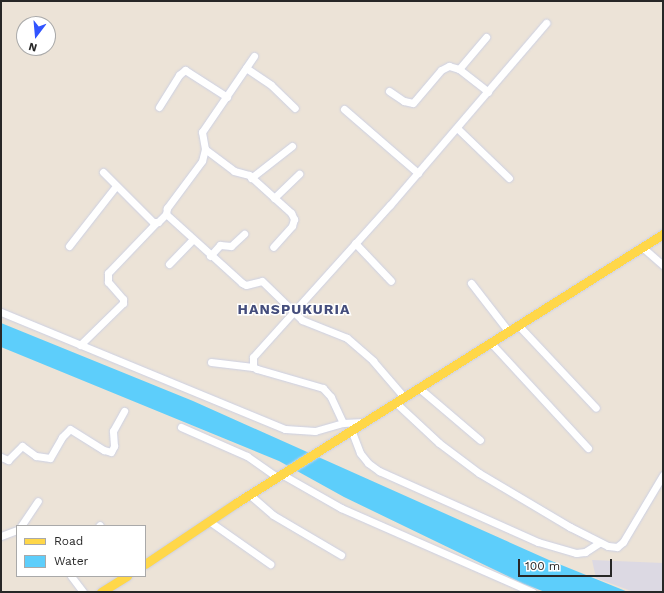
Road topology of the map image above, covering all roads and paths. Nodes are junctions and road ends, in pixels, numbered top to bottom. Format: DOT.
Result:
graph roads {
  1 [pos="546,23"];
  2 [pos="486,37"];
  3 [pos="254,56"];
  4 [pos="246,68"];
  5 [pos="459,69"];
  6 [pos="389,91"];
  7 [pos="488,92"];
  8 [pos="227,97"];
  9 [pos="159,107"];
  10 [pos="295,108"];
  11 [pos="344,109"];
  12 [pos="457,128"];
  13 [pos="292,146"];
  14 [pos="205,149"];
  15 [pos="103,172"];
  16 [pos="418,173"];
  17 [pos="299,174"];
  18 [pos="251,178"];
  19 [pos="509,178"];
  20 [pos="116,186"];
  21 [pos="274,198"];
  22 [pos="166,214"];
  23 [pos="156,223"];
  24 [pos="244,234"];
  25 [pos="663,234"];
  26 [pos="192,240"];
  27 [pos="356,243"];
  28 [pos="69,246"];
  29 [pos="272,247"];
  30 [pos="642,247"];
  31 [pos="210,256"];
  32 [pos="169,264"];
  33 [pos="663,265"];
  34 [pos="391,281"];
  35 [pos="471,283"];
  36 [pos="1,312"];
  37 [pos="293,312"];
  38 [pos="519,326"];
  39 [pos="509,332"];
  40 [pos="492,343"];
  41 [pos="80,345"];
  42 [pos="211,362"];
  43 [pos="253,367"];
  44 [pos="419,388"];
  45 [pos="404,397"];
  46 [pos="396,402"];
  47 [pos="596,408"];
  48 [pos="124,411"];
  49 [pos="365,422"];
  50 [pos="343,423"];
  51 [pos="180,427"];
  52 [pos="352,432"];
  53 [pos="480,440"];
  54 [pos="588,448"];
  55 [pos="1,457"];
  56 [pos="283,475"];
  57 [pos="663,475"];
  58 [pos="250,495"];
  59 [pos="38,501"];
  60 [pos="208,521"];
  61 [pos="22,525"];
  62 [pos="16,530"];
  63 [pos="1,536"];
  64 [pos="599,543"];
  65 [pos="341,555"];
  66 [pos="146,563"];
  67 [pos="270,564"];
  68 [pos="72,577"];
  69 [pos="125,577"];
  70 [pos="83,592"];
  71 [pos="101,592"];
  72 [pos="532,592"];
  1 -- 7 [label="street"];
  2 -- 5 [label="street"];
  3 -- 4 [label="street"];
  4 -- 8 [label="street"];
  4 -- 10 [label="street"];
  5 -- 6 [label="street"];
  5 -- 7 [label="street"];
  7 -- 12 [label="street"];
  8 -- 9 [label="street"];
  8 -- 14 [label="street"];
  11 -- 16 [label="street"];
  12 -- 16 [label="street"];
  12 -- 19 [label="street"];
  13 -- 18 [label="street"];
  14 -- 18 [label="street"];
  14 -- 22 [label="street"];
  15 -- 20 [label="street"];
  16 -- 27 [label="street"];
  17 -- 21 [label="street"];
  18 -- 21 [label="street"];
  20 -- 23 [label="street"];
  20 -- 28 [label="street"];
  21 -- 29 [label="street"];
  22 -- 23 [label="street"];
  22 -- 26 [label="street"];
  23 -- 41 [label="street"];
  24 -- 31 [label="street"];
  25 -- 30 [label="main road"];
  26 -- 31 [label="street"];
  26 -- 32 [label="street"];
  27 -- 34 [label="street"];
  27 -- 37 [label="street"];
  30 -- 33 [label="street"];
  30 -- 38 [label="main road"];
  31 -- 37 [label="street"];
  35 -- 39 [label="street"];
  36 -- 41 [label="street"];
  37 -- 43 [label="street"];
  37 -- 45 [label="street"];
  38 -- 39 [label="main road"];
  38 -- 47 [label="street"];
  39 -- 40 [label="main road"];
  40 -- 44 [label="main road"];
  40 -- 54 [label="street"];
  41 -- 50 [label="street"];
  42 -- 43 [label="street"];
  43 -- 50 [label="street"];
  44 -- 45 [label="main road"];
  44 -- 53 [label="street"];
  45 -- 46 [label="main road"];
  46 -- 49 [label="main road"];
  46 -- 64 [label="street"];
  48 -- 55 [label="street"];
  49 -- 50 [label="street"];
  49 -- 52 [label="main road"];
  51 -- 56 [label="street"];
  52 -- 56 [label="main road"];
  52 -- 64 [label="street"];
  56 -- 58 [label="main road"];
  56 -- 72 [label="street"];
  57 -- 64 [label="street"];
  58 -- 60 [label="main road"];
  58 -- 65 [label="street"];
  59 -- 61 [label="street"];
  60 -- 66 [label="main road"];
  60 -- 67 [label="street"];
  62 -- 63 [label="street"];
  68 -- 70 [label="street"];
  69 -- 71 [label="main road"];
}
